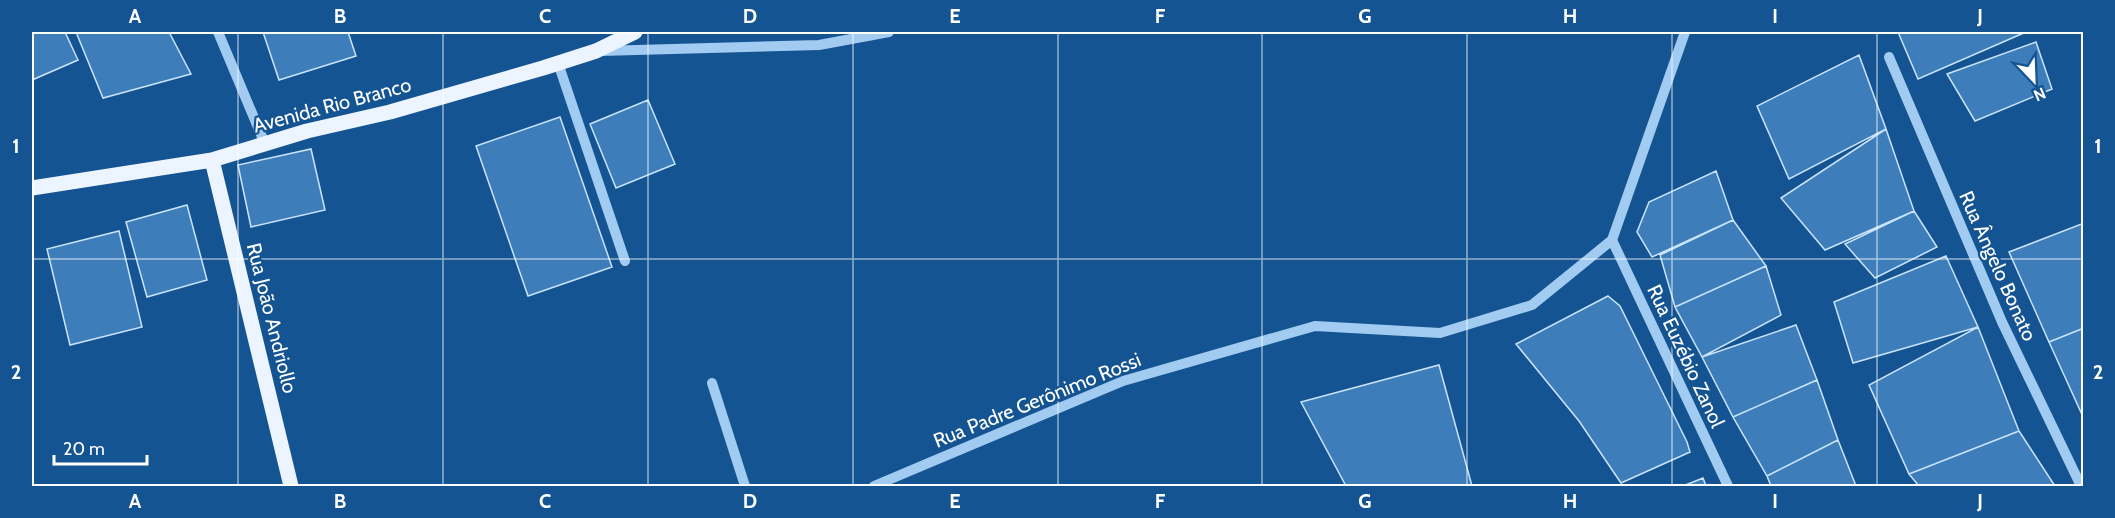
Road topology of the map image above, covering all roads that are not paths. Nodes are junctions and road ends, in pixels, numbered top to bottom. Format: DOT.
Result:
graph roads {
  1 [pos="218,32"];
  2 [pos="635,32"];
  3 [pos="889,32"];
  4 [pos="1685,32"];
  5 [pos="596,51"];
  6 [pos="1888,57"];
  7 [pos="558,63"];
  8 [pos="265,144"];
  9 [pos="212,160"];
  10 [pos="32,188"];
  11 [pos="1612,240"];
  12 [pos="625,261"];
  13 [pos="712,383"];
  14 [pos="291,486"];
  15 [pos="745,486"];
  16 [pos="874,486"];
  17 [pos="1728,486"];
  18 [pos="2082,486"];
  1 -- 8 [label="street"];
  2 -- 5 [label="main road, Avenida Rio Branco"];
  3 -- 5 [label="street"];
  4 -- 11 [label="street"];
  5 -- 7 [label="main road, Avenida Rio Branco"];
  6 -- 18 [label="street, Rua Ângelo Bonato"];
  7 -- 8 [label="main road, Avenida Rio Branco"];
  7 -- 12 [label="street"];
  8 -- 9 [label="main road, Avenida Rio Branco"];
  9 -- 10 [label="main road, Avenida Rio Branco"];
  9 -- 14 [label="main road, Rua João Andriollo"];
  11 -- 16 [label="street, Rua Padre Gerônimo Rossi"];
  11 -- 17 [label="street, Rua Euzébio Zanol"];
  13 -- 15 [label="street"];
}
